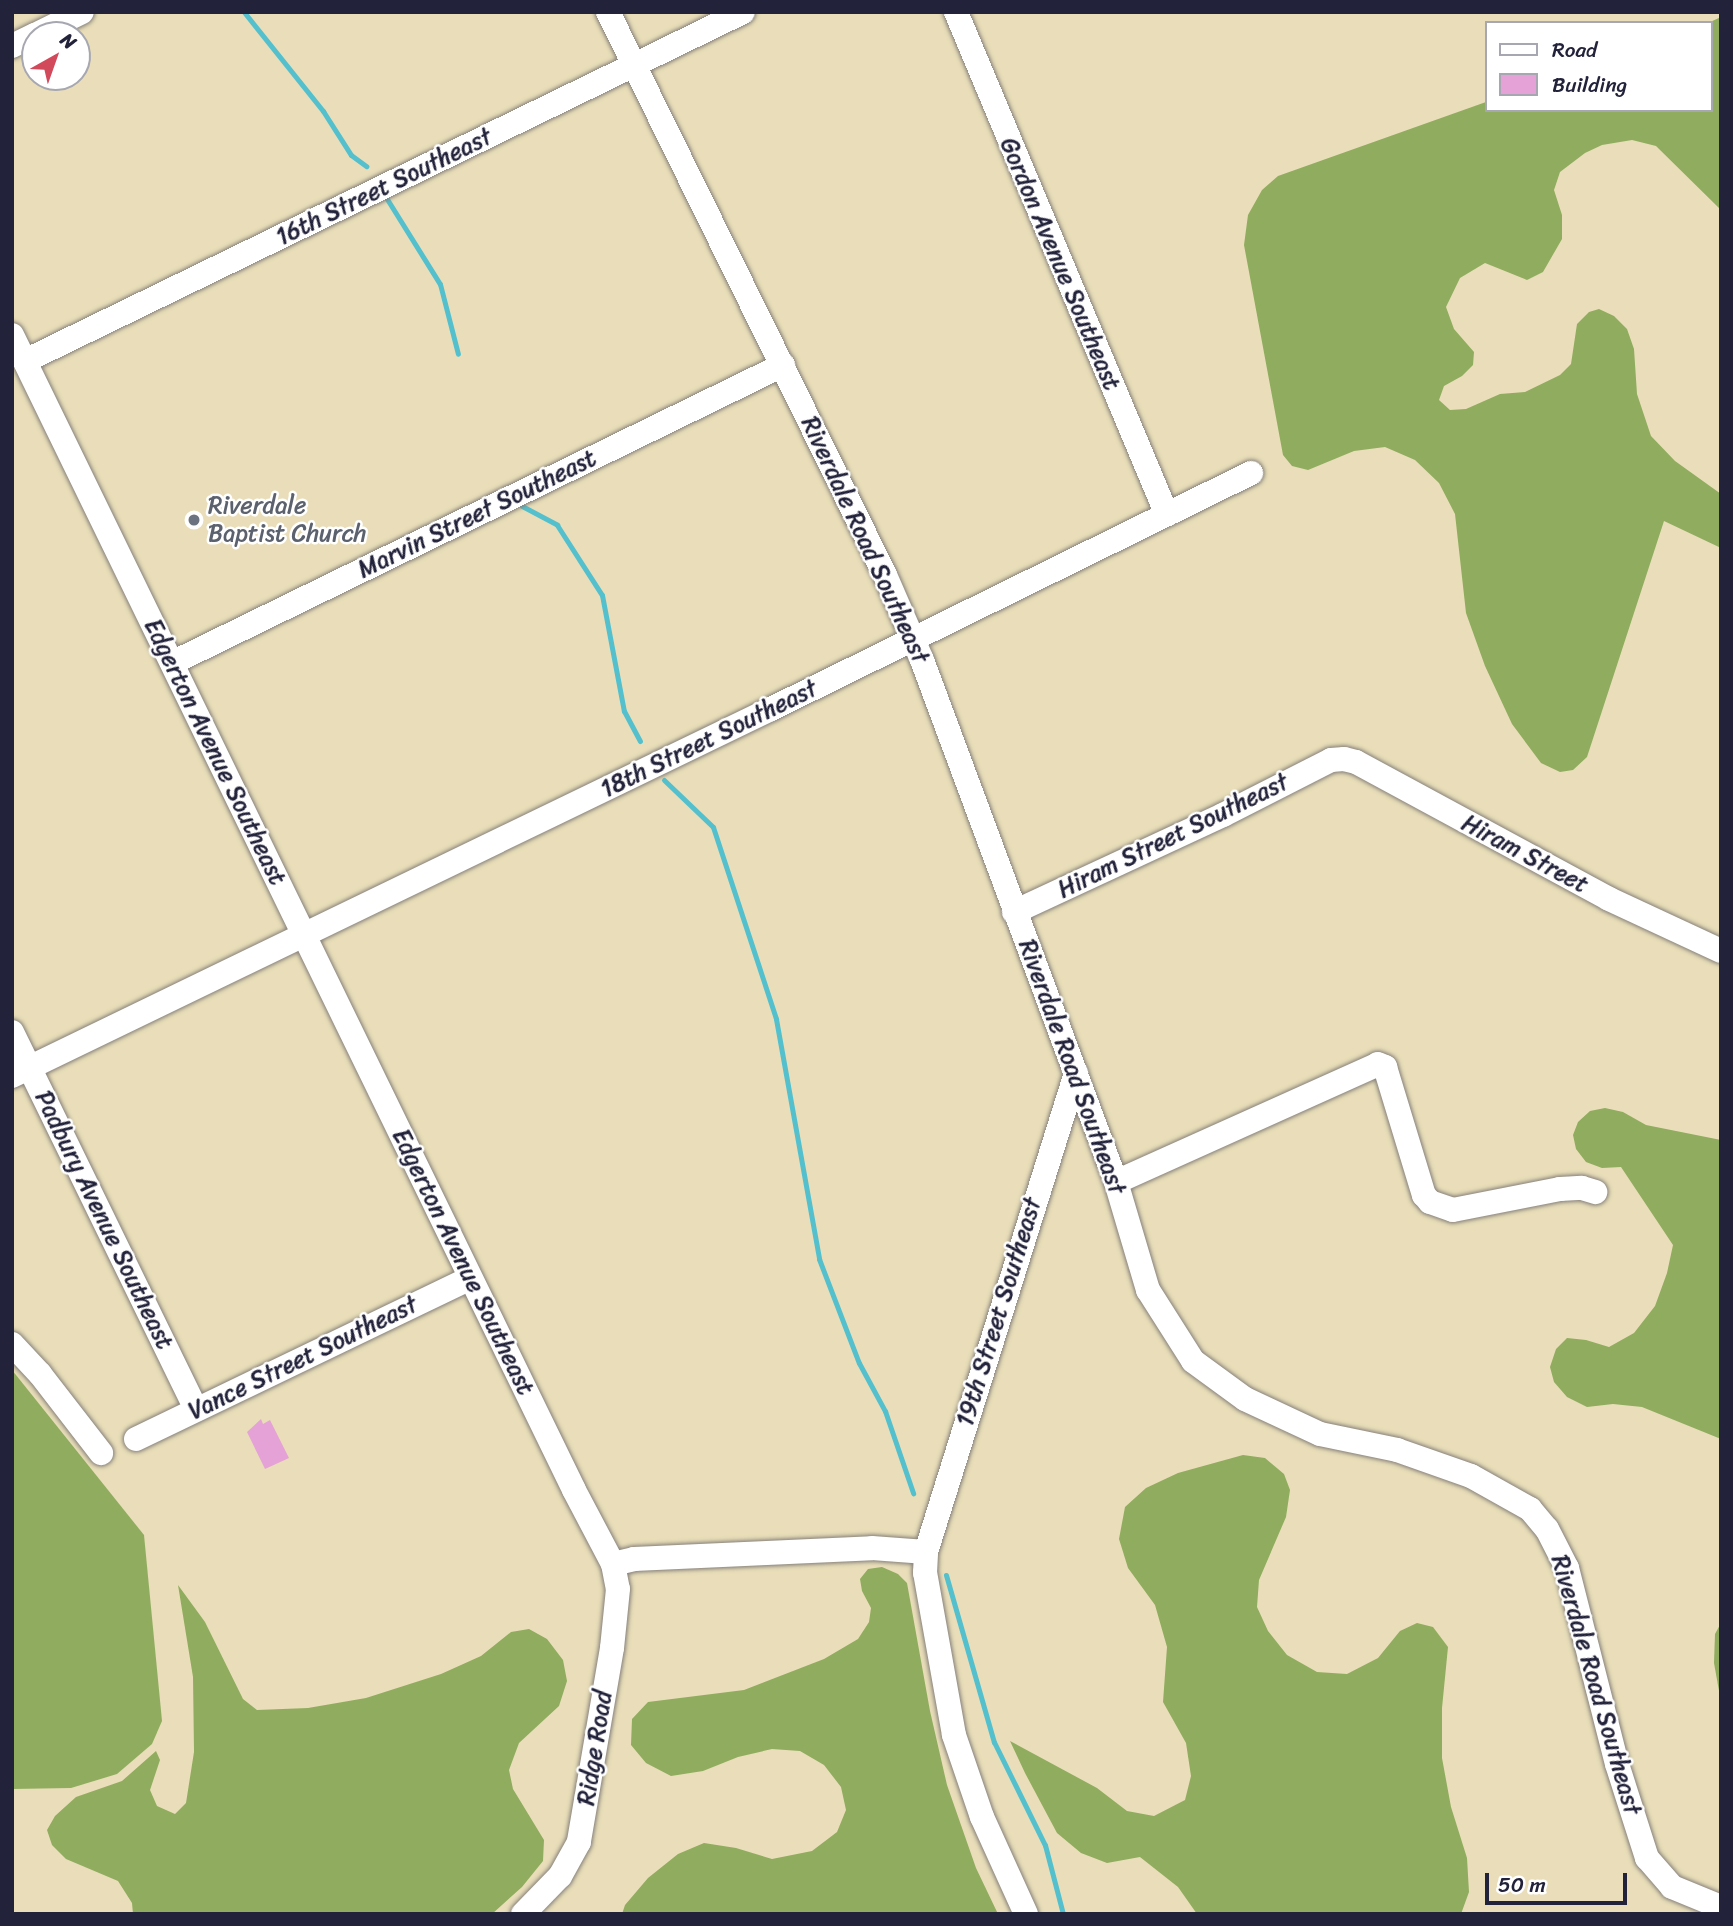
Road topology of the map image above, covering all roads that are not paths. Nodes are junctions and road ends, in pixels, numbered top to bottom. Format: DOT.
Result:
graph roads {
  1 [pos="82,12"];
  2 [pos="608,12"];
  3 [pos="743,12"];
  4 [pos="956,12"];
  5 [pos="64,21"];
  6 [pos="635,64"];
  7 [pos="12,335"];
  8 [pos="25,361"];
  9 [pos="783,365"];
  10 [pos="1251,473"];
  11 [pos="1167,515"];
  12 [pos="913,640"];
  13 [pos="172,663"];
  14 [pos="1331,760"];
  15 [pos="1014,912"];
  16 [pos="305,936"];
  17 [pos="1721,951"];
  18 [pos="12,1032"];
  19 [pos="21,1072"];
  20 [pos="1076,1073"];
  21 [pos="1116,1182"];
  22 [pos="1595,1192"];
  23 [pos="470,1278"];
  24 [pos="12,1344"];
  25 [pos="196,1409"];
  26 [pos="136,1439"];
  27 [pos="101,1453"];
  28 [pos="926,1552"];
  29 [pos="613,1564"];
  30 [pos="1721,1907"];
  31 [pos="523,1914"];
  32 [pos="1026,1914"];
  1 -- 5 [label="street"];
  2 -- 6 [label="street, Riverdale Road Southeast"];
  3 -- 6 [label="street, 16th Street Southeast"];
  4 -- 11 [label="street, Gordon Avenue Southeast"];
  6 -- 8 [label="street, 16th Street Southeast"];
  6 -- 9 [label="street, Riverdale Road Southeast"];
  7 -- 8 [label="street, Edgerton Avenue Southeast"];
  8 -- 13 [label="street, Edgerton Avenue Southeast"];
  9 -- 12 [label="street, Riverdale Road Southeast"];
  9 -- 13 [label="street, Marvin Street Southeast"];
  10 -- 11 [label="street, 18th Street Southeast"];
  11 -- 12 [label="street, 18th Street Southeast"];
  12 -- 15 [label="street, Riverdale Road Southeast"];
  12 -- 16 [label="street, 18th Street Southeast"];
  13 -- 16 [label="street, Edgerton Avenue Southeast"];
  14 -- 15 [label="street, Hiram Street Southeast"];
  14 -- 17 [label="street, Hiram Street"];
  15 -- 20 [label="street, Riverdale Road Southeast"];
  16 -- 19 [label="street, 18th Street Southeast"];
  16 -- 23 [label="street, Edgerton Avenue Southeast"];
  18 -- 19 [label="street, Padbury Avenue Southeast"];
  19 -- 25 [label="street, Padbury Avenue Southeast"];
  20 -- 21 [label="street, Riverdale Road Southeast"];
  20 -- 28 [label="street, 19th Street Southeast"];
  21 -- 22 [label="street"];
  21 -- 30 [label="street, Riverdale Road Southeast"];
  23 -- 25 [label="street, Vance Street Southeast"];
  23 -- 29 [label="street, Edgerton Avenue Southeast"];
  24 -- 27 [label="street"];
  25 -- 26 [label="street, Vance Street Southeast"];
  28 -- 29 [label="street"];
  28 -- 32 [label="street"];
  29 -- 31 [label="street, Ridge Road"];
}
